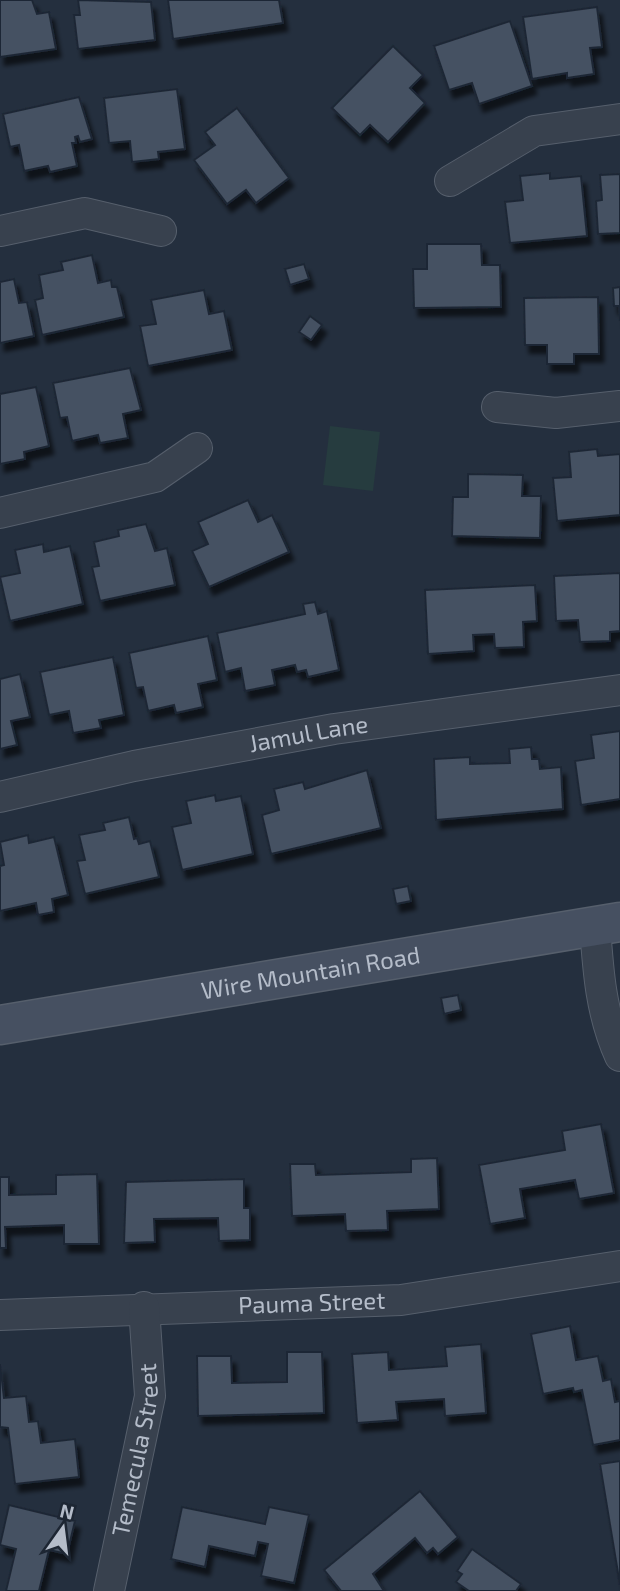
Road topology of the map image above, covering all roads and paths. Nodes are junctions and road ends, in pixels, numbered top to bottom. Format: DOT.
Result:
graph roads {
  1 [pos="620,119"];
  2 [pos="450,181"];
  3 [pos="0,231"];
  4 [pos="161,231"];
  5 [pos="620,406"];
  6 [pos="497,407"];
  7 [pos="197,448"];
  8 [pos="0,513"];
  9 [pos="620,690"];
  10 [pos="0,797"];
  11 [pos="608,924"];
  12 [pos="0,1025"];
  13 [pos="620,1056"];
  14 [pos="620,1266"];
  15 [pos="144,1307"];
  16 [pos="0,1315"];
  17 [pos="110,1591"];
  1 -- 2 [label="street"];
  3 -- 4 [label="street"];
  5 -- 6 [label="street"];
  7 -- 8 [label="street"];
  9 -- 10 [label="street, Jamul Lane"];
  11 -- 12 [label="main road, Wire Mountain Road"];
  11 -- 13 [label="street"];
  14 -- 15 [label="street, Pauma Street"];
  15 -- 16 [label="street, Pauma Street"];
  15 -- 17 [label="street, Temecula Street"];
}
